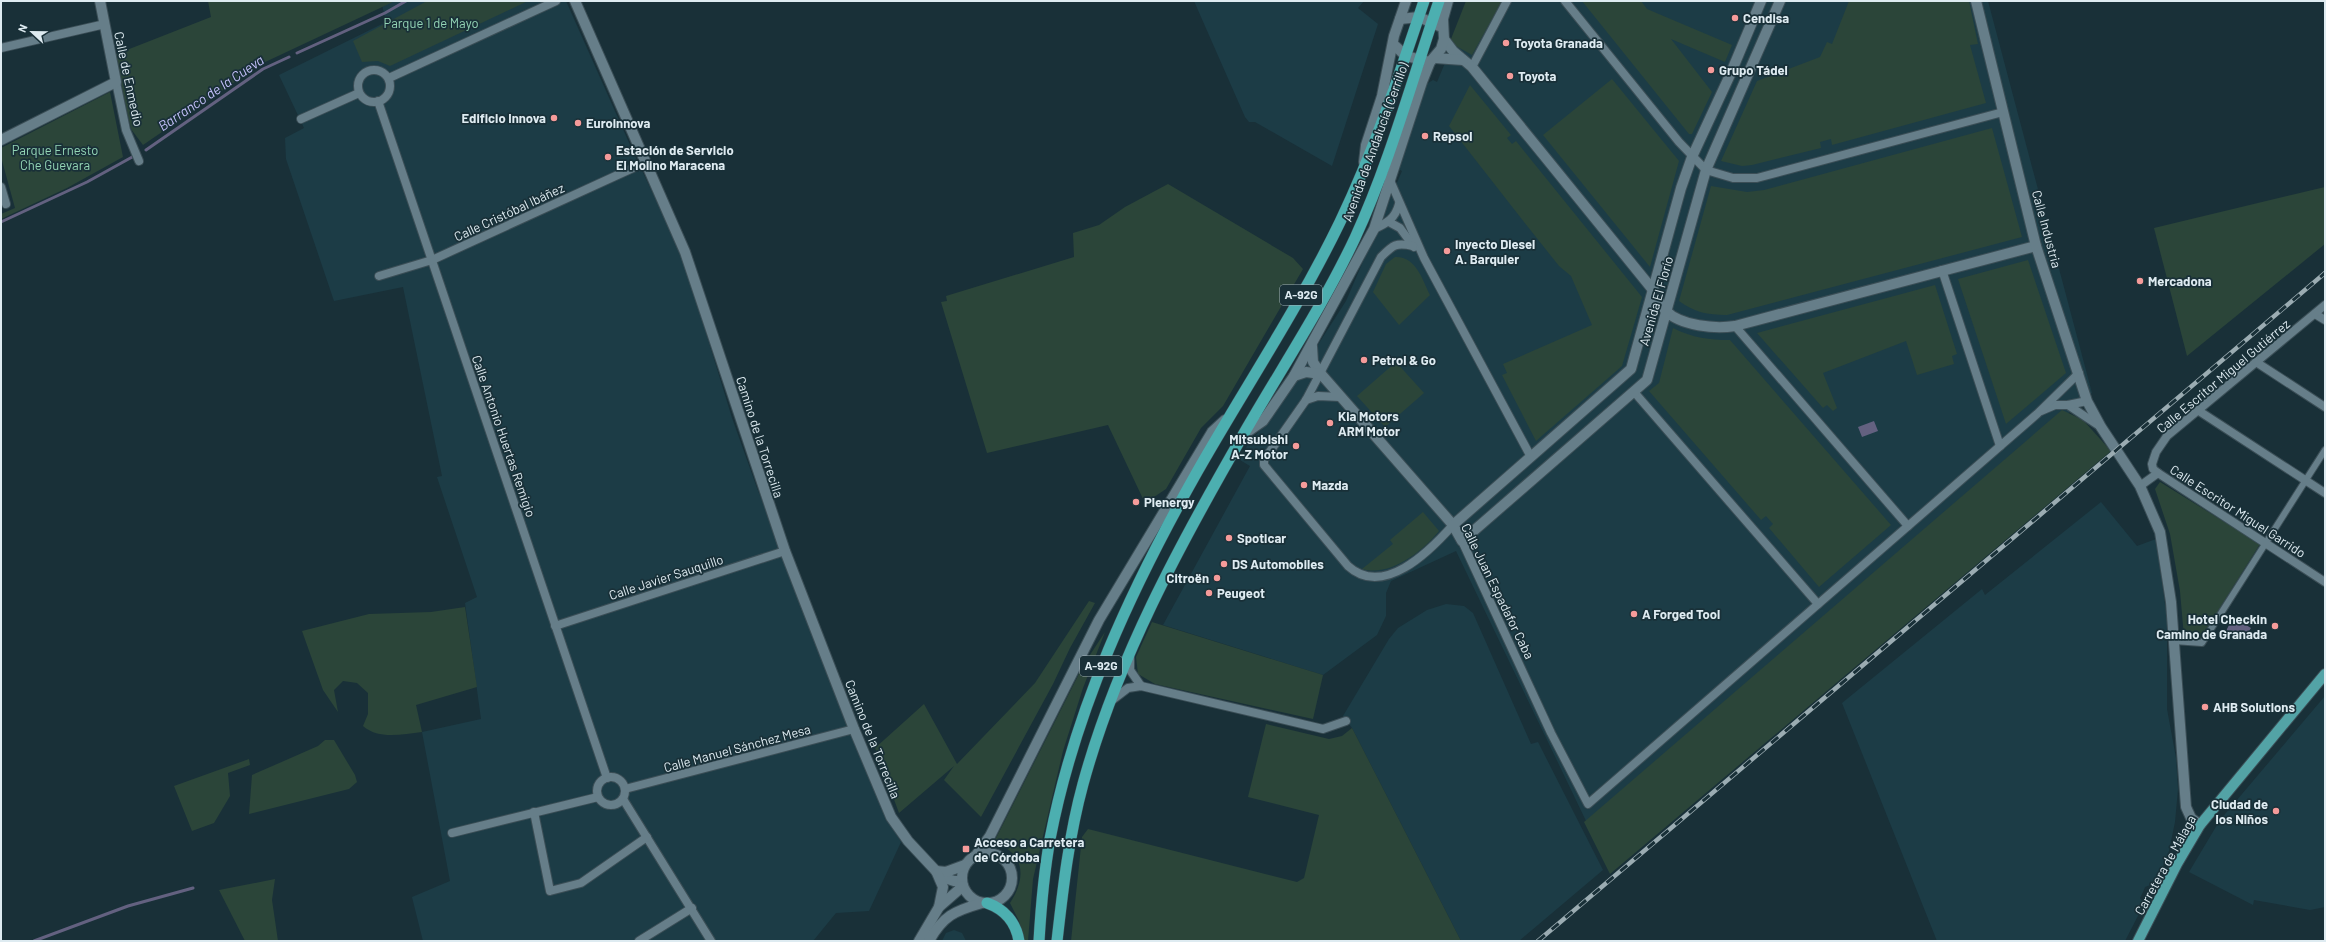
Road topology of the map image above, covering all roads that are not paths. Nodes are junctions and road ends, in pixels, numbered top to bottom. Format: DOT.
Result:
graph roads {
  1 [pos="100,1"];
  2 [pos="556,1"];
  3 [pos="575,1"];
  4 [pos="1406,1"];
  5 [pos="1424,1"];
  6 [pos="1439,1"];
  7 [pos="1448,1"];
  8 [pos="1507,1"];
  9 [pos="1565,1"];
  10 [pos="1761,1"];
  11 [pos="1780,1"];
  12 [pos="1976,1"];
  13 [pos="1419,17"];
  14 [pos="1400,19"];
  15 [pos="1432,22"];
  16 [pos="104,24"];
  17 [pos="1444,34"];
  18 [pos="1393,44"];
  19 [pos="1,48"];
  20 [pos="1406,56"];
  21 [pos="1428,60"];
  22 [pos="1462,60"];
  23 [pos="1472,67"];
  24 [pos="389,78"];
  25 [pos="116,82"];
  26 [pos="359,93"];
  27 [pos="378,102"];
  28 [pos="2003,112"];
  29 [pos="301,119"];
  30 [pos="1,140"];
  31 [pos="1692,157"];
  32 [pos="140,160"];
  33 [pos="646,162"];
  34 [pos="1706,170"];
  35 [pos="1363,172"];
  36 [pos="1389,178"];
  37 [pos="1,187"];
  38 [pos="6,204"];
  39 [pos="1399,204"];
  40 [pos="1389,222"];
  41 [pos="1374,229"];
  42 [pos="1413,246"];
  43 [pos="2036,246"];
  44 [pos="1424,258"];
  45 [pos="432,260"];
  46 [pos="1942,270"];
  47 [pos="380,276"];
  48 [pos="1653,290"];
  49 [pos="1337,299"];
  50 [pos="2325,306"];
  51 [pos="1666,311"];
  52 [pos="2315,314"];
  53 [pos="1313,317"];
  54 [pos="2325,320"];
  55 [pos="1735,326"];
  56 [pos="1312,344"];
  57 [pos="2256,362"];
  58 [pos="2079,373"];
  59 [pos="1321,374"];
  60 [pos="1294,376"];
  61 [pos="1622,378"];
  62 [pos="1635,393"];
  63 [pos="1340,397"];
  64 [pos="1306,400"];
  65 [pos="2087,401"];
  66 [pos="2068,405"];
  67 [pos="2325,407"];
  68 [pos="2199,411"];
  69 [pos="2037,414"];
  70 [pos="1230,415"];
  71 [pos="2101,427"];
  72 [pos="1243,435"];
  73 [pos="2000,446"];
  74 [pos="2325,450"];
  75 [pos="1531,457"];
  76 [pos="1543,471"];
  77 [pos="2158,473"];
  78 [pos="2306,480"];
  79 [pos="2140,486"];
  80 [pos="2325,493"];
  81 [pos="1453,525"];
  82 [pos="1908,526"];
  83 [pos="1462,541"];
  84 [pos="2266,543"];
  85 [pos="784,551"];
  86 [pos="2325,582"];
  87 [pos="1818,604"];
  88 [pos="555,626"];
  89 [pos="2174,641"];
  90 [pos="1130,650"];
  91 [pos="2325,674"];
  92 [pos="1141,686"];
  93 [pos="1110,701"];
  94 [pos="1346,721"];
  95 [pos="854,729"];
  96 [pos="607,778"];
  97 [pos="625,790"];
  98 [pos="598,797"];
  99 [pos="623,799"];
  100 [pos="534,812"];
  101 [pos="2200,825"];
  102 [pos="452,833"];
  103 [pos="647,837"];
  104 [pos="977,854"];
  105 [pos="965,864"];
  106 [pos="936,871"];
  107 [pos="962,884"];
  108 [pos="984,903"];
  109 [pos="939,907"];
  110 [pos="692,908"];
  111 [pos="1058,928"];
  112 [pos="639,941"];
  113 [pos="711,941"];
  114 [pos="919,941"];
  115 [pos="929,941"];
  116 [pos="1019,941"];
  117 [pos="1039,941"];
  118 [pos="1057,941"];
  119 [pos="1061,941"];
  120 [pos="2138,941"];
  1 -- 16 [label="street, Calle de Enmedio"];
  2 -- 24 [label="street"];
  3 -- 33 [label="street, Camino de la Torrecilla"];
  4 -- 14 [label="street, Avenida de Andalucía (Cerrillo)"];
  5 -- 13 [label="highway, Avenida de Andalucía (Cerrillo) / A-92G"];
  6 -- 15 [label="highway, Avenida de Andalucía (Cerrillo) / A-92G"];
  7 -- 17 [label="street, Avenida de Andalucía (Cerrillo)"];
  8 -- 23 [label="street"];
  9 -- 31 [label="street"];
  10 -- 31 [label="street, Avenida El Florío"];
  11 -- 34 [label="street, Avenida El Florío"];
  12 -- 28 [label="street, Calle Industria"];
  13 -- 14 [label="street"];
  13 -- 15 [label="street"];
  13 -- 20 [label="highway, Avenida de Andalucía (Cerrillo) / A-92G"];
  14 -- 18 [label="street, Avenida de Andalucía (Cerrillo)"];
  15 -- 17 [label="street"];
  15 -- 21 [label="highway, Avenida de Andalucía (Cerrillo) / A-92G"];
  16 -- 19 [label="street"];
  16 -- 25 [label="street, Calle de Enmedio"];
  17 -- 21 [label="street, Avenida de Andalucía (Cerrillo)"];
  17 -- 22 [label="street"];
  18 -- 20 [label="street"];
  18 -- 35 [label="street, Avenida de Andalucía (Cerrillo)"];
  20 -- 21 [label="street"];
  20 -- 35 [label="highway, Avenida de Andalucía (Cerrillo) / A-92G"];
  21 -- 22 [label="street"];
  21 -- 36 [label="street, Avenida de Andalucía (Cerrillo)"];
  21 -- 53 [label="highway, Avenida de Andalucía (Cerrillo) / A-92G"];
  22 -- 23 [label="street"];
  23 -- 48 [label="street"];
  24 -- 26 [label="street"];
  24 -- 27 [label="street"];
  25 -- 30 [label="street"];
  25 -- 32 [label="street, Calle de Enmedio"];
  26 -- 27 [label="street"];
  26 -- 29 [label="street"];
  27 -- 45 [label="street, Calle Antonio Huertas Remigio"];
  28 -- 34 [label="street"];
  28 -- 43 [label="street, Calle Industria"];
  31 -- 34 [label="street"];
  31 -- 48 [label="street, Avenida El Florío"];
  33 -- 45 [label="street, Calle Cristóbal Ibáñez"];
  33 -- 85 [label="street, Camino de la Torrecilla"];
  34 -- 51 [label="street, Avenida El Florío"];
  35 -- 70 [label="highway, Avenida de Andalucía (Cerrillo) / A-92G"];
  36 -- 39 [label="street"];
  36 -- 41 [label="street, Avenida de Andalucía (Cerrillo)"];
  37 -- 38 [label="street"];
  39 -- 40 [label="street"];
  39 -- 44 [label="street"];
  40 -- 41 [label="street"];
  40 -- 42 [label="street"];
  41 -- 49 [label="street, Avenida de Andalucía (Cerrillo)"];
  42 -- 44 [label="street"];
  42 -- 59 [label="street"];
  43 -- 46 [label="street"];
  43 -- 58 [label="street, Calle Industria"];
  44 -- 75 [label="street"];
  45 -- 47 [label="street, Calle Cristóbal Ibáñez"];
  45 -- 88 [label="street, Calle Antonio Huertas Remigio"];
  46 -- 55 [label="street"];
  46 -- 73 [label="street"];
  48 -- 51 [label="street"];
  48 -- 61 [label="street, Avenida El Florío"];
  49 -- 53 [label="street"];
  49 -- 56 [label="street, Avenida de Andalucía (Cerrillo)"];
  50 -- 52 [label="street, Calle Escritor Miguel Gutiérrez"];
  51 -- 55 [label="street"];
  51 -- 62 [label="street, Avenida El Florío"];
  52 -- 54 [label="street"];
  52 -- 57 [label="street, Calle Escritor Miguel Gutiérrez"];
  53 -- 72 [label="highway, Avenida de Andalucía (Cerrillo) / A-92G"];
  55 -- 82 [label="street"];
  56 -- 59 [label="street, Calle Juan Espadafor Caba"];
  56 -- 60 [label="street, Avenida de Andalucía (Cerrillo)"];
  57 -- 67 [label="street"];
  57 -- 68 [label="street, Calle Escritor Miguel Gutiérrez"];
  58 -- 65 [label="street, Calle Industria"];
  58 -- 69 [label="street"];
  59 -- 60 [label="street"];
  59 -- 63 [label="street, Calle Juan Espadafor Caba"];
  59 -- 64 [label="street"];
  60 -- 72 [label="street, Avenida de Andalucía (Cerrillo)"];
  61 -- 62 [label="street"];
  61 -- 75 [label="street, Avenida El Florío"];
  62 -- 76 [label="street, Avenida El Florío"];
  62 -- 87 [label="street"];
  63 -- 64 [label="street"];
  63 -- 81 [label="street, Calle Juan Espadafor Caba"];
  64 -- 81 [label="street"];
  65 -- 66 [label="street"];
  65 -- 71 [label="street, Calle Industria"];
  66 -- 69 [label="street"];
  66 -- 71 [label="street"];
  68 -- 77 [label="street, Calle Escritor Miguel Gutiérrez"];
  68 -- 78 [label="street"];
  69 -- 73 [label="street"];
  70 -- 104 [label="street"];
  70 -- 117 [label="highway, A-92G"];
  71 -- 79 [label="street, Calle Industria"];
  72 -- 90 [label="highway, A-92G"];
  73 -- 82 [label="street"];
  74 -- 78 [label="street"];
  75 -- 76 [label="street"];
  75 -- 81 [label="street, Avenida El Florío"];
  76 -- 83 [label="street, Avenida El Florío"];
  77 -- 79 [label="street"];
  77 -- 84 [label="street, Calle Escritor Miguel Garrido"];
  78 -- 80 [label="street"];
  78 -- 84 [label="street"];
  79 -- 89 [label="street, Calle Industria"];
  81 -- 83 [label="street, Calle Juan Espadafor Caba"];
  82 -- 87 [label="street"];
  83 -- 87 [label="street, Calle Juan Espadafor Caba"];
  84 -- 86 [label="street, Calle Escritor Miguel Garrido"];
  84 -- 89 [label="street"];
  85 -- 88 [label="street, Calle Javier Sauquillo"];
  85 -- 95 [label="street, Camino de la Torrecilla"];
  88 -- 96 [label="street, Calle Antonio Huertas Remigio"];
  89 -- 101 [label="street, Calle Industria"];
  90 -- 92 [label="street"];
  90 -- 93 [label="highway, A-92G"];
  91 -- 101 [label="main road, Carretera de Málaga"];
  92 -- 93 [label="street"];
  92 -- 94 [label="street"];
  93 -- 111 [label="highway, A-92G"];
  95 -- 97 [label="street, Calle Manuel Sánchez Mesa"];
  95 -- 106 [label="street, Camino de la Torrecilla"];
  96 -- 97 [label="street"];
  96 -- 98 [label="street"];
  97 -- 99 [label="street"];
  98 -- 99 [label="street"];
  98 -- 100 [label="street"];
  99 -- 103 [label="street"];
  100 -- 102 [label="street"];
  100 -- 103 [label="street"];
  101 -- 120 [label="main road, Carretera de Málaga"];
  103 -- 110 [label="street"];
  104 -- 105 [label="street"];
  104 -- 108 [label="street"];
  105 -- 106 [label="street"];
  105 -- 107 [label="street"];
  106 -- 107 [label="street, Camino de la Torrecilla"];
  106 -- 109 [label="street, Camino de la Torrecilla"];
  107 -- 108 [label="street"];
  107 -- 109 [label="street"];
  108 -- 115 [label="street"];
  108 -- 116 [label="highway"];
  109 -- 114 [label="street"];
  110 -- 112 [label="street"];
  110 -- 113 [label="street"];
  111 -- 118 [label="highway, A-92G"];
  111 -- 119 [label="highway"];
}
